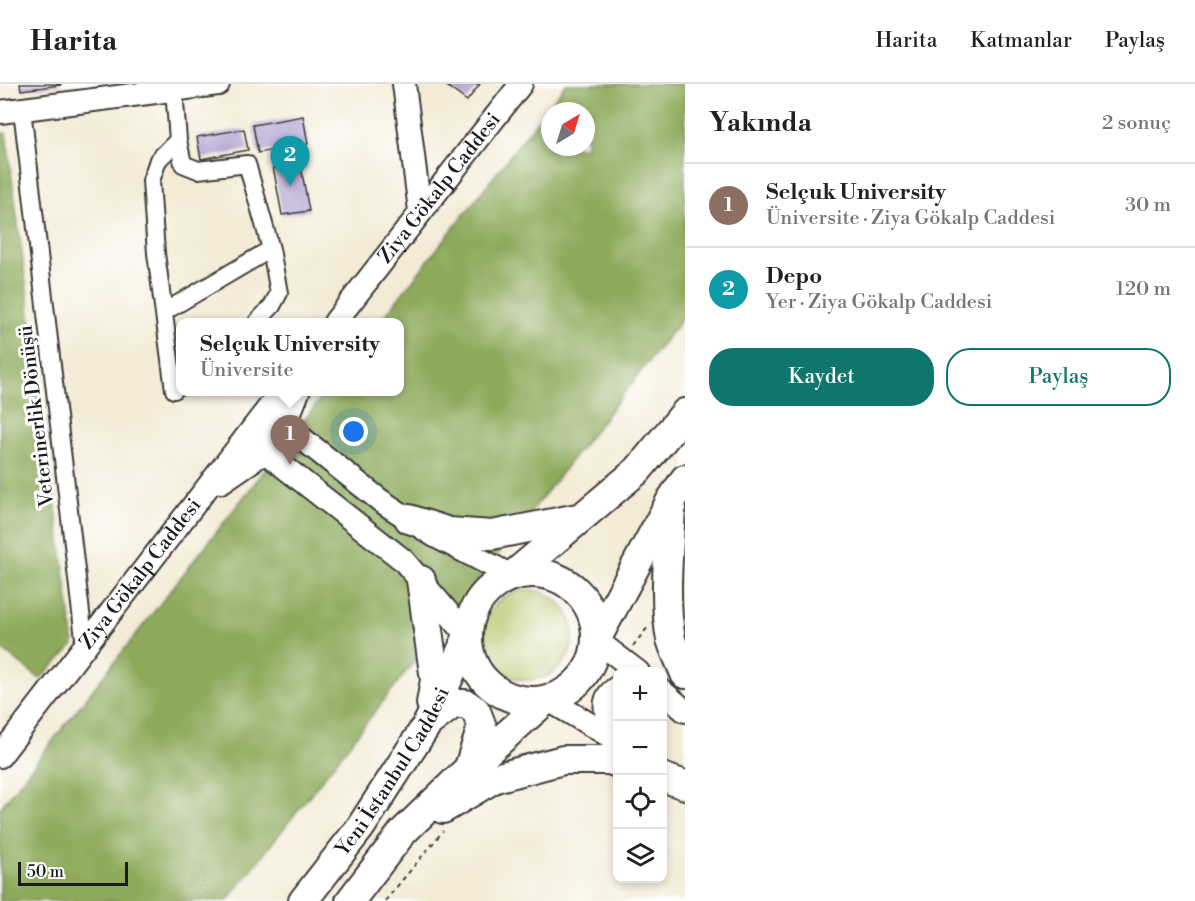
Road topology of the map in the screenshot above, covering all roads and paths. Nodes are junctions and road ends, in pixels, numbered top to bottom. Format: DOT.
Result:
graph roads {
  1 [pos="218,84"];
  2 [pos="404,84"];
  3 [pos="521,84"];
  4 [pos="174,90"];
  5 [pos="11,111"];
  6 [pos="178,140"];
  7 [pos="420,211"];
  8 [pos="271,249"];
  9 [pos="164,312"];
  10 [pos="261,318"];
  11 [pos="338,318"];
  12 [pos="176,388"];
  13 [pos="279,396"];
  14 [pos="296,396"];
  15 [pos="685,413"];
  16 [pos="285,425"];
  17 [pos="255,426"];
  18 [pos="265,452"];
  19 [pos="678,489"];
  20 [pos="202,495"];
  21 [pos="583,517"];
  22 [pos="410,519"];
  23 [pos="512,576"];
  24 [pos="421,580"];
  25 [pos="668,604"];
  26 [pos="468,636"];
  27 [pos="596,640"];
  28 [pos="85,647"];
  29 [pos="630,666"];
  30 [pos="685,674"];
  31 [pos="613,692"];
  32 [pos="667,695"];
  33 [pos="547,699"];
  34 [pos="685,711"];
  35 [pos="428,723"];
  36 [pos="613,731"];
  37 [pos="613,738"];
  38 [pos="0,756"];
  39 [pos="613,761"];
  40 [pos="667,767"];
  41 [pos="468,769"];
  42 [pos="667,778"];
  43 [pos="685,780"];
  44 [pos="685,785"];
  45 [pos="447,826"];
  46 [pos="402,833"];
  47 [pos="303,901"];
  48 [pos="350,901"];
  49 [pos="385,901"];
  1 -- 4 [label="street"];
  2 -- 7 [label="street"];
  3 -- 7 [label="street, Ziya Gökalp Caddesi"];
  4 -- 5 [label="street"];
  4 -- 6 [label="street"];
  5 -- 28 [label="street, Veterinerlik Dönüşü"];
  6 -- 8 [label="street"];
  6 -- 9 [label="street"];
  7 -- 11 [label="street, Ziya Gökalp Caddesi"];
  8 -- 9 [label="street"];
  8 -- 10 [label="street"];
  9 -- 12 [label="street"];
  13 -- 17 [label="street, Ziya Gökalp Caddesi"];
  14 -- 16 [label="street"];
  15 -- 21 [label="highway"];
  16 -- 17 [label="street"];
  16 -- 18 [label="street"];
  16 -- 22 [label="street"];
  17 -- 18 [label="street"];
  17 -- 20 [label="street, Ziya Gökalp Caddesi"];
  18 -- 20 [label="street"];
  18 -- 24 [label="street"];
  19 -- 25 [label="highway"];
  19 -- 27 [label="highway"];
  20 -- 28 [label="street, Ziya Gökalp Caddesi"];
  21 -- 22 [label="highway"];
  21 -- 23 [label="highway"];
  22 -- 23 [label="street"];
  23 -- 26 [label="highway"];
  23 -- 27 [label="highway"];
  24 -- 26 [label="street"];
  24 -- 35 [label="highway"];
  25 -- 29 [label="path"];
  25 -- 30 [label="highway"];
  26 -- 33 [label="highway"];
  26 -- 35 [label="highway, Yeni İstanbul Caddesi"];
  27 -- 29 [label="street"];
  27 -- 33 [label="highway"];
  28 -- 38 [label="street, Ziya Gökalp Caddesi"];
  31 -- 36 [label="street"];
  32 -- 34 [label="street"];
  33 -- 37 [label="street"];
  33 -- 41 [label="highway, Yeni İstanbul Caddesi"];
  35 -- 41 [label="highway"];
  35 -- 47 [label="highway, Yeni İstanbul Caddesi"];
  39 -- 46 [label="highway"];
  40 -- 43 [label="street"];
  41 -- 46 [label="highway, Yeni İstanbul Caddesi"];
  42 -- 44 [label="highway"];
  45 -- 49 [label="path"];
  46 -- 48 [label="highway, Yeni İstanbul Caddesi"];
}
